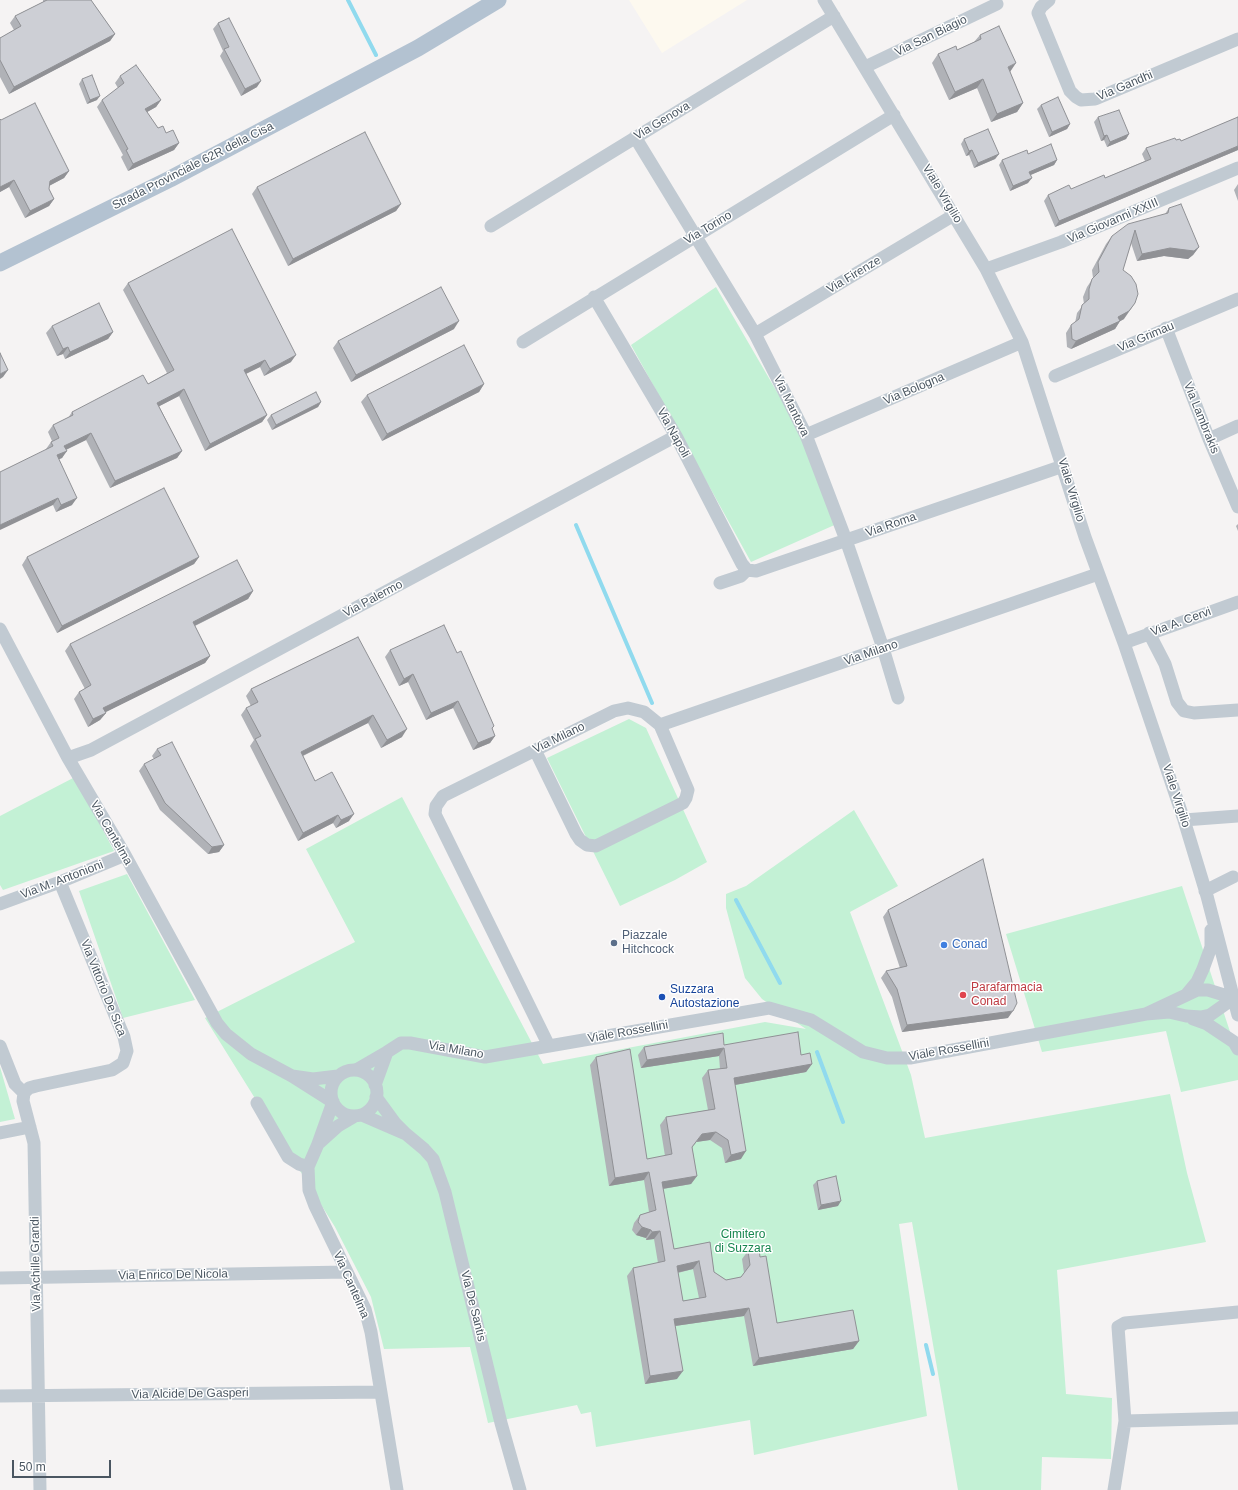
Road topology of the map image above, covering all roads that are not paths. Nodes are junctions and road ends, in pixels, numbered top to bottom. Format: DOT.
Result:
graph roads {
  1 [pos="498,0"];
  2 [pos="824,0"];
  3 [pos="1049,0"];
  4 [pos="997,4"];
  5 [pos="834,16"];
  6 [pos="1238,38"];
  7 [pos="865,68"];
  8 [pos="894,115"];
  9 [pos="635,137"];
  10 [pos="1238,168"];
  11 [pos="954,215"];
  12 [pos="491,226"];
  13 [pos="694,236"];
  14 [pos="0,263"];
  15 [pos="986,269"];
  16 [pos="594,297"];
  17 [pos="1238,298"];
  18 [pos="1166,328"];
  19 [pos="755,334"];
  20 [pos="523,342"];
  21 [pos="1022,342"];
  22 [pos="1055,376"];
  23 [pos="1238,426"];
  24 [pos="806,435"];
  25 [pos="676,436"];
  26 [pos="1209,438"];
  27 [pos="1063,466"];
  28 [pos="1238,507"];
  29 [pos="846,540"];
  30 [pos="747,570"];
  31 [pos="1098,574"];
  32 [pos="720,583"];
  33 [pos="1238,602"];
  34 [pos="0,629"];
  35 [pos="1150,633"];
  36 [pos="1124,643"];
  37 [pos="883,648"];
  38 [pos="898,698"];
  39 [pos="1238,710"];
  40 [pos="660,725"];
  41 [pos="535,750"];
  42 [pos="68,758"];
  43 [pos="1238,816"];
  44 [pos="1184,820"];
  45 [pos="125,855"];
  46 [pos="1233,877"];
  47 [pos="60,882"];
  48 [pos="1205,891"];
  49 [pos="0,904"];
  50 [pos="1212,914"];
  51 [pos="1186,995"];
  52 [pos="1234,998"];
  53 [pos="1146,1014"];
  54 [pos="1238,1015"];
  55 [pos="1186,1016"];
  56 [pos="0,1046"];
  57 [pos="549,1046"];
  58 [pos="1238,1049"];
  59 [pos="387,1052"];
  60 [pos="356,1070"];
  61 [pos="292,1076"];
  62 [pos="338,1076"];
  63 [pos="376,1091"];
  64 [pos="24,1093"];
  65 [pos="332,1102"];
  66 [pos="256,1103"];
  67 [pos="358,1116"];
  68 [pos="30,1127"];
  69 [pos="0,1133"];
  70 [pos="406,1134"];
  71 [pos="318,1144"];
  72 [pos="308,1167"];
  73 [pos="347,1272"];
  74 [pos="36,1277"];
  75 [pos="0,1278"];
  76 [pos="1238,1312"];
  77 [pos="381,1392"];
  78 [pos="38,1395"];
  79 [pos="0,1396"];
  80 [pos="1238,1418"];
  81 [pos="1125,1421"];
  82 [pos="40,1490"];
  83 [pos="397,1490"];
  84 [pos="520,1490"];
  85 [pos="1114,1490"];
  1 -- 14 [label="main road, Strada Provinciale 62R della Cisa"];
  2 -- 5 [label="street, Viale Virgilio"];
  3 -- 6 [label="street, Via Gandhi"];
  4 -- 7 [label="street, Via San Biagio"];
  5 -- 7 [label="street, Viale Virgilio"];
  5 -- 9 [label="street, Via Genova"];
  7 -- 8 [label="street, Viale Virgilio"];
  8 -- 11 [label="street, Viale Virgilio"];
  8 -- 13 [label="street, Via Torino"];
  9 -- 12 [label="street, Via Genova"];
  9 -- 13 [label="street, Via Mantova"];
  10 -- 15 [label="street, Via Giovanni XXIII"];
  11 -- 15 [label="street, Viale Virgilio"];
  11 -- 19 [label="street, Via Firenze"];
  13 -- 16 [label="street, Via Torino"];
  13 -- 19 [label="street, Via Mantova"];
  15 -- 21 [label="street, Viale Virgilio"];
  16 -- 20 [label="street, Via Torino"];
  16 -- 25 [label="street, Via Napoli"];
  17 -- 18 [label="street, Via Grimau"];
  18 -- 22 [label="street, Via Grimau"];
  18 -- 26 [label="street, Via Lambrakis"];
  19 -- 24 [label="street, Via Mantova"];
  21 -- 24 [label="street, Via Bologna"];
  21 -- 27 [label="street, Viale Virgilio"];
  23 -- 26 [label="street"];
  24 -- 29 [label="street, Via Mantova"];
  25 -- 30 [label="street, Via Napoli"];
  25 -- 42 [label="street, Via Palermo"];
  26 -- 28 [label="street, Via Lambrakis"];
  27 -- 29 [label="street, Via Roma"];
  27 -- 31 [label="street, Viale Virgilio"];
  29 -- 30 [label="street, Via Roma"];
  29 -- 37 [label="street, Via Mantova"];
  30 -- 32 [label="street, Via Roma"];
  31 -- 36 [label="street, Viale Virgilio"];
  31 -- 37 [label="street, Via Milano"];
  33 -- 35 [label="street, Via A. Cervi"];
  34 -- 42 [label="street, Via Cantelma"];
  35 -- 36 [label="street, Via A. Cervi"];
  35 -- 39 [label="street"];
  36 -- 44 [label="street, Viale Virgilio"];
  37 -- 38 [label="street, Via Mantova"];
  37 -- 40 [label="street, Via Milano"];
  40 -- 41 [label="street, Via Milano"];
  40 -- 41 [label="street"];
  41 -- 57 [label="street, Via Milano"];
  42 -- 45 [label="street, Via Cantelma"];
  43 -- 44 [label="street"];
  44 -- 48 [label="street, Viale Virgilio"];
  45 -- 47 [label="street, Via M. Antonioni"];
  45 -- 61 [label="street, Via Cantelma"];
  46 -- 48 [label="street"];
  47 -- 49 [label="street, Via M. Antonioni"];
  47 -- 64 [label="street, Via Vittorio De Sica"];
  48 -- 50 [label="street, Viale Virgilio"];
  50 -- 51 [label="street"];
  50 -- 52 [label="street, Viale Virgilio"];
  51 -- 52 [label="street"];
  51 -- 53 [label="street"];
  52 -- 54 [label="street, Viale Virgilio"];
  52 -- 55 [label="street"];
  53 -- 55 [label="street"];
  53 -- 57 [label="street, Viale Rossellini"];
  55 -- 58 [label="street"];
  56 -- 64 [label="street"];
  57 -- 59 [label="street, Via Milano"];
  59 -- 60 [label="street, Via Milano"];
  59 -- 63 [label="street"];
  60 -- 62 [label="street"];
  60 -- 63 [label="street"];
  61 -- 62 [label="street"];
  61 -- 65 [label="street, Via Cantelma"];
  62 -- 65 [label="street"];
  63 -- 67 [label="street"];
  63 -- 70 [label="street"];
  64 -- 68 [label="street, Via Achille Grandi"];
  65 -- 67 [label="street"];
  65 -- 71 [label="street"];
  66 -- 72 [label="street"];
  67 -- 70 [label="street"];
  67 -- 71 [label="street"];
  68 -- 69 [label="street"];
  68 -- 74 [label="street, Via Achille Grandi"];
  70 -- 84 [label="street, Via De Santis"];
  71 -- 72 [label="street"];
  72 -- 73 [label="street, Via Cantelma"];
  73 -- 74 [label="street, Via Enrico De Nicola"];
  73 -- 77 [label="street, Via Cantelma"];
  74 -- 75 [label="street, Via Enrico De Nicola"];
  74 -- 78 [label="street, Via Achille Grandi"];
  76 -- 81 [label="street"];
  77 -- 78 [label="street, Via Alcide De Gasperi"];
  77 -- 83 [label="street, Via Cantelma"];
  78 -- 79 [label="street, Via Alcide De Gasperi"];
  78 -- 82 [label="street, Via Achille Grandi"];
  80 -- 81 [label="street"];
  81 -- 85 [label="street"];
}
